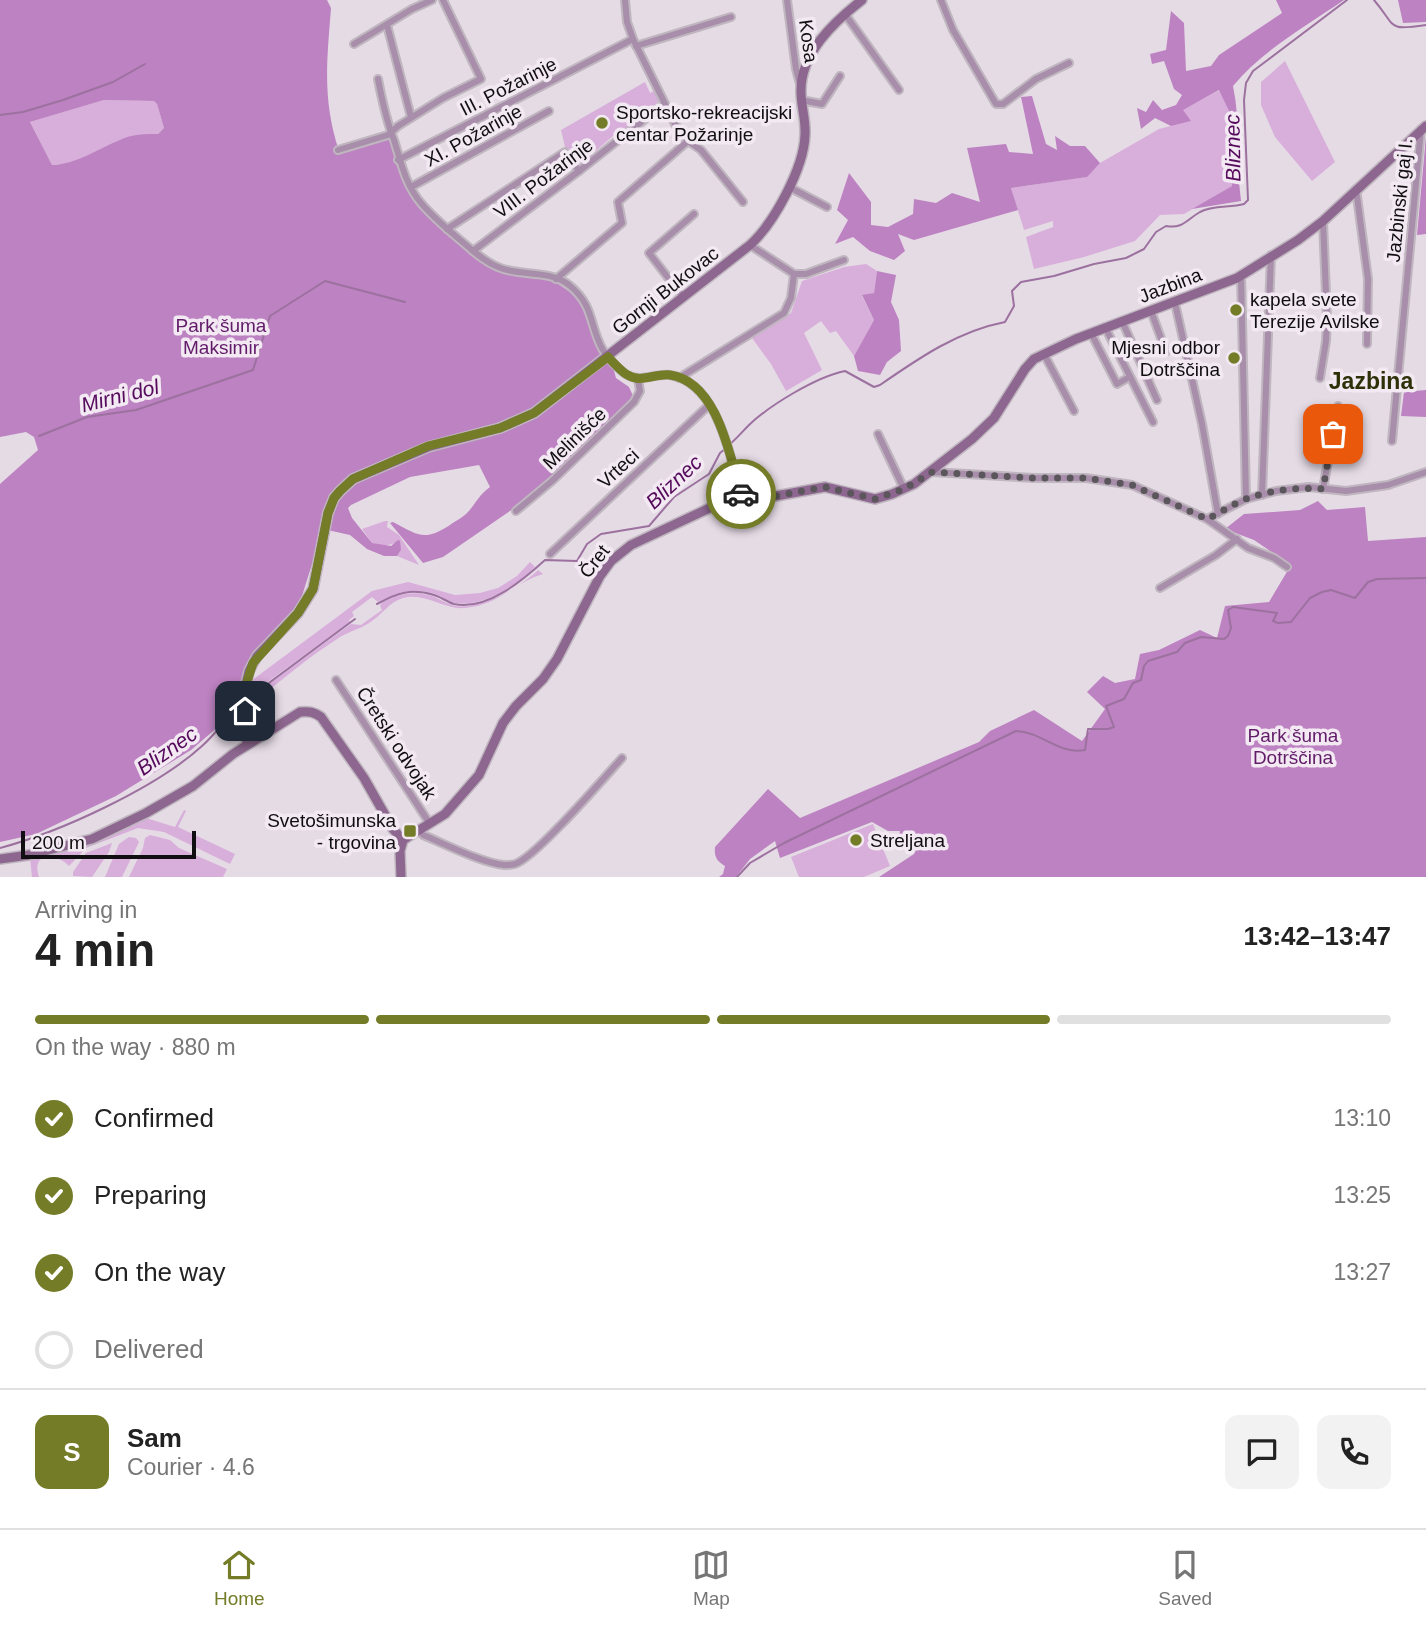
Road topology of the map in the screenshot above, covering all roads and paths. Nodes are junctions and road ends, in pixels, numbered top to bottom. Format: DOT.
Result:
graph roads {
  1 [pos="432,0"];
  2 [pos="443,0"];
  3 [pos="625,0"];
  4 [pos="787,0"];
  5 [pos="862,0"];
  6 [pos="941,0"];
  7 [pos="845,13"];
  8 [pos="731,17"];
  9 [pos="387,25"];
  10 [pos="634,42"];
  11 [pos="354,44"];
  12 [pos="1069,63"];
  13 [pos="840,76"];
  14 [pos="378,79"];
  15 [pos="801,85"];
  16 [pos="899,90"];
  17 [pos="801,100"];
  18 [pos="664,104"];
  19 [pos="549,111"];
  20 [pos="411,117"];
  21 [pos="1424,128"];
  22 [pos="390,133"];
  23 [pos="688,141"];
  24 [pos="338,150"];
  25 [pos="398,160"];
  26 [pos="579,171"];
  27 [pos="411,187"];
  28 [pos="789,187"];
  29 [pos="1356,189"];
  30 [pos="743,202"];
  31 [pos="827,207"];
  32 [pos="694,214"];
  33 [pos="1323,221"];
  34 [pos="447,229"];
  35 [pos="750,245"];
  36 [pos="473,251"];
  37 [pos="1271,256"];
  38 [pos="844,260"];
  39 [pos="794,274"];
  40 [pos="1241,275"];
  41 [pos="556,279"];
  42 [pos="683,298"];
  43 [pos="1175,303"];
  44 [pos="1151,311"];
  45 [pos="1122,321"];
  46 [pos="1105,327"];
  47 [pos="1091,333"];
  48 [pos="1367,344"];
  49 [pos="1166,352"];
  50 [pos="1044,354"];
  51 [pos="608,357"];
  52 [pos="679,378"];
  53 [pos="1321,378"];
  54 [pos="638,379"];
  55 [pos="1126,379"];
  56 [pos="1157,400"];
  57 [pos="709,405"];
  58 [pos="1338,406"];
  59 [pos="1074,411"];
  60 [pos="1153,422"];
  61 [pos="878,434"];
  62 [pos="1392,441"];
  63 [pos="932,472"];
  64 [pos="1426,472"];
  65 [pos="904,489"];
  66 [pos="1323,489"];
  67 [pos="1262,495"];
  68 [pos="742,497"];
  69 [pos="1247,499"];
  70 [pos="516,512"];
  71 [pos="1217,514"];
  72 [pos="1207,519"];
  73 [pos="1237,539"];
  74 [pos="550,554"];
  75 [pos="1287,567"];
  76 [pos="1160,588"];
  77 [pos="337,680"];
  78 [pos="247,745"];
  79 [pos="622,758"];
  80 [pos="430,824"];
  81 [pos="419,830"];
  82 [pos="403,840"];
  83 [pos="0,859"];
  84 [pos="401,877"];
  1 -- 9 [label="street"];
  2 -- 20 [label="street"];
  3 -- 10 [label="street"];
  4 -- 15 [label="street, Kosa"];
  5 -- 7 [label="street, Gornji Bukovac"];
  6 -- 12 [label="street"];
  7 -- 15 [label="street, Gornji Bukovac"];
  7 -- 16 [label="street"];
  8 -- 10 [label="street, III. Požarinje"];
  9 -- 11 [label="street"];
  9 -- 20 [label="street"];
  10 -- 18 [label="street"];
  10 -- 25 [label="street, III. Požarinje"];
  13 -- 17 [label="street"];
  14 -- 22 [label="street"];
  15 -- 17 [label="street, Gornji Bukovac"];
  17 -- 28 [label="street, Gornji Bukovac"];
  18 -- 23 [label="street"];
  18 -- 26 [label="street, VIII. Požarinje"];
  19 -- 27 [label="street, XI. Požarinje"];
  20 -- 22 [label="street"];
  21 -- 29 [label="street, Jazbina"];
  21 -- 62 [label="street, Jazbinski gaj I."];
  22 -- 24 [label="street"];
  22 -- 25 [label="street"];
  23 -- 30 [label="street"];
  23 -- 41 [label="street"];
  25 -- 27 [label="street"];
  26 -- 34 [label="street"];
  26 -- 36 [label="street, VIII. Požarinje"];
  27 -- 34 [label="street"];
  28 -- 31 [label="street"];
  28 -- 35 [label="street, Gornji Bukovac"];
  29 -- 33 [label="street, Jazbina"];
  29 -- 48 [label="street"];
  32 -- 42 [label="street"];
  33 -- 37 [label="street, Jazbina"];
  33 -- 53 [label="street"];
  34 -- 36 [label="street"];
  35 -- 39 [label="street"];
  35 -- 42 [label="street, Gornji Bukovac"];
  36 -- 41 [label="street"];
  37 -- 40 [label="street, Jazbina"];
  37 -- 67 [label="street"];
  38 -- 39 [label="street"];
  39 -- 52 [label="street"];
  40 -- 43 [label="street, Jazbina"];
  40 -- 69 [label="street"];
  41 -- 51 [label="street"];
  42 -- 51 [label="street, Gornji Bukovac"];
  43 -- 44 [label="street, Jazbina"];
  43 -- 71 [label="street"];
  44 -- 45 [label="street, Jazbina"];
  44 -- 49 [label="street"];
  45 -- 46 [label="street, Jazbina"];
  45 -- 56 [label="street"];
  46 -- 47 [label="street, Jazbina"];
  46 -- 60 [label="street"];
  47 -- 50 [label="street, Jazbina"];
  47 -- 55 [label="street"];
  50 -- 59 [label="street"];
  50 -- 63 [label="street, Jazbina"];
  51 -- 54 [label="street"];
  51 -- 78 [label="street, Gornji Bukovac"];
  52 -- 54 [label="street"];
  52 -- 57 [label="street"];
  54 -- 70 [label="street, Melinišće"];
  57 -- 68 [label="street"];
  57 -- 74 [label="street, Vrteci"];
  58 -- 66 [label="street"];
  61 -- 65 [label="street"];
  63 -- 65 [label="street, Čret"];
  63 -- 72 [label="street"];
  64 -- 66 [label="street"];
  65 -- 68 [label="street, Čret"];
  66 -- 67 [label="street"];
  67 -- 69 [label="street"];
  68 -- 80 [label="street, Čret"];
  69 -- 71 [label="street"];
  71 -- 72 [label="street"];
  72 -- 73 [label="street"];
  73 -- 75 [label="street"];
  73 -- 76 [label="street"];
  77 -- 80 [label="street, Čretski odvojak"];
  78 -- 82 [label="street"];
  78 -- 83 [label="street"];
  79 -- 81 [label="street"];
  80 -- 81 [label="street, Čret"];
  81 -- 82 [label="street, Čret"];
  82 -- 84 [label="street"];
}
